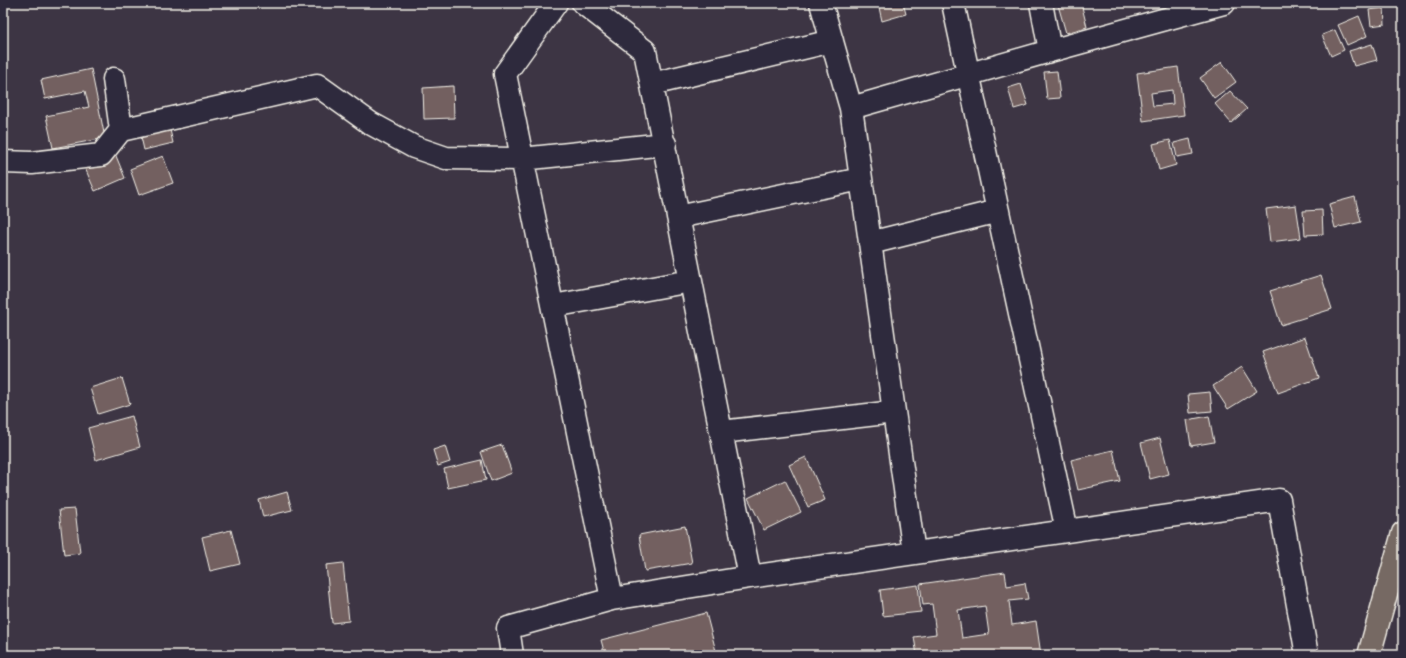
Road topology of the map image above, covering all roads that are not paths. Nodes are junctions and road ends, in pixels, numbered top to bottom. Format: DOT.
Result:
graph roads {
  1 [pos="556,3"];
  2 [pos="583,3"];
  3 [pos="821,3"];
  4 [pos="953,3"];
  5 [pos="1041,3"];
  6 [pos="1224,3"];
  7 [pos="832,41"];
  8 [pos="1050,51"];
  9 [pos="968,75"];
  10 [pos="114,79"];
  11 [pos="652,84"];
  12 [pos="850,108"];
  13 [pos="121,130"];
  14 [pos="665,144"];
  15 [pos="522,159"];
  16 [pos="3,162"];
  17 [pos="861,179"];
  18 [pos="998,211"];
  19 [pos="678,217"];
  20 [pos="870,243"];
  21 [pos="691,281"];
  22 [pos="553,306"];
  23 [pos="894,412"];
  24 [pos="721,432"];
  25 [pos="1067,531"];
  26 [pos="1403,533"];
  27 [pos="914,553"];
  28 [pos="750,577"];
  29 [pos="612,599"];
  30 [pos="512,655"];
  31 [pos="1307,655"];
  32 [pos="1369,655"];
  1 -- 15 [label="street"];
  2 -- 11 [label="street"];
  3 -- 7 [label="street"];
  4 -- 9 [label="street"];
  5 -- 8 [label="street"];
  6 -- 8 [label="street"];
  7 -- 11 [label="street"];
  7 -- 12 [label="street"];
  8 -- 9 [label="street"];
  9 -- 12 [label="street"];
  9 -- 18 [label="street"];
  10 -- 13 [label="street"];
  11 -- 14 [label="street"];
  12 -- 17 [label="street"];
  13 -- 15 [label="street"];
  13 -- 16 [label="street"];
  14 -- 15 [label="street"];
  14 -- 19 [label="street"];
  15 -- 22 [label="street"];
  17 -- 19 [label="street"];
  17 -- 20 [label="street"];
  18 -- 20 [label="street"];
  18 -- 25 [label="street"];
  19 -- 21 [label="street"];
  20 -- 23 [label="street"];
  21 -- 22 [label="street"];
  21 -- 24 [label="street"];
  22 -- 29 [label="street"];
  23 -- 24 [label="street"];
  23 -- 27 [label="street"];
  24 -- 28 [label="street"];
  25 -- 27 [label="street"];
  25 -- 31 [label="street"];
  26 -- 32 [label="main road"];
  27 -- 28 [label="street"];
  28 -- 29 [label="street"];
  29 -- 30 [label="street"];
}
